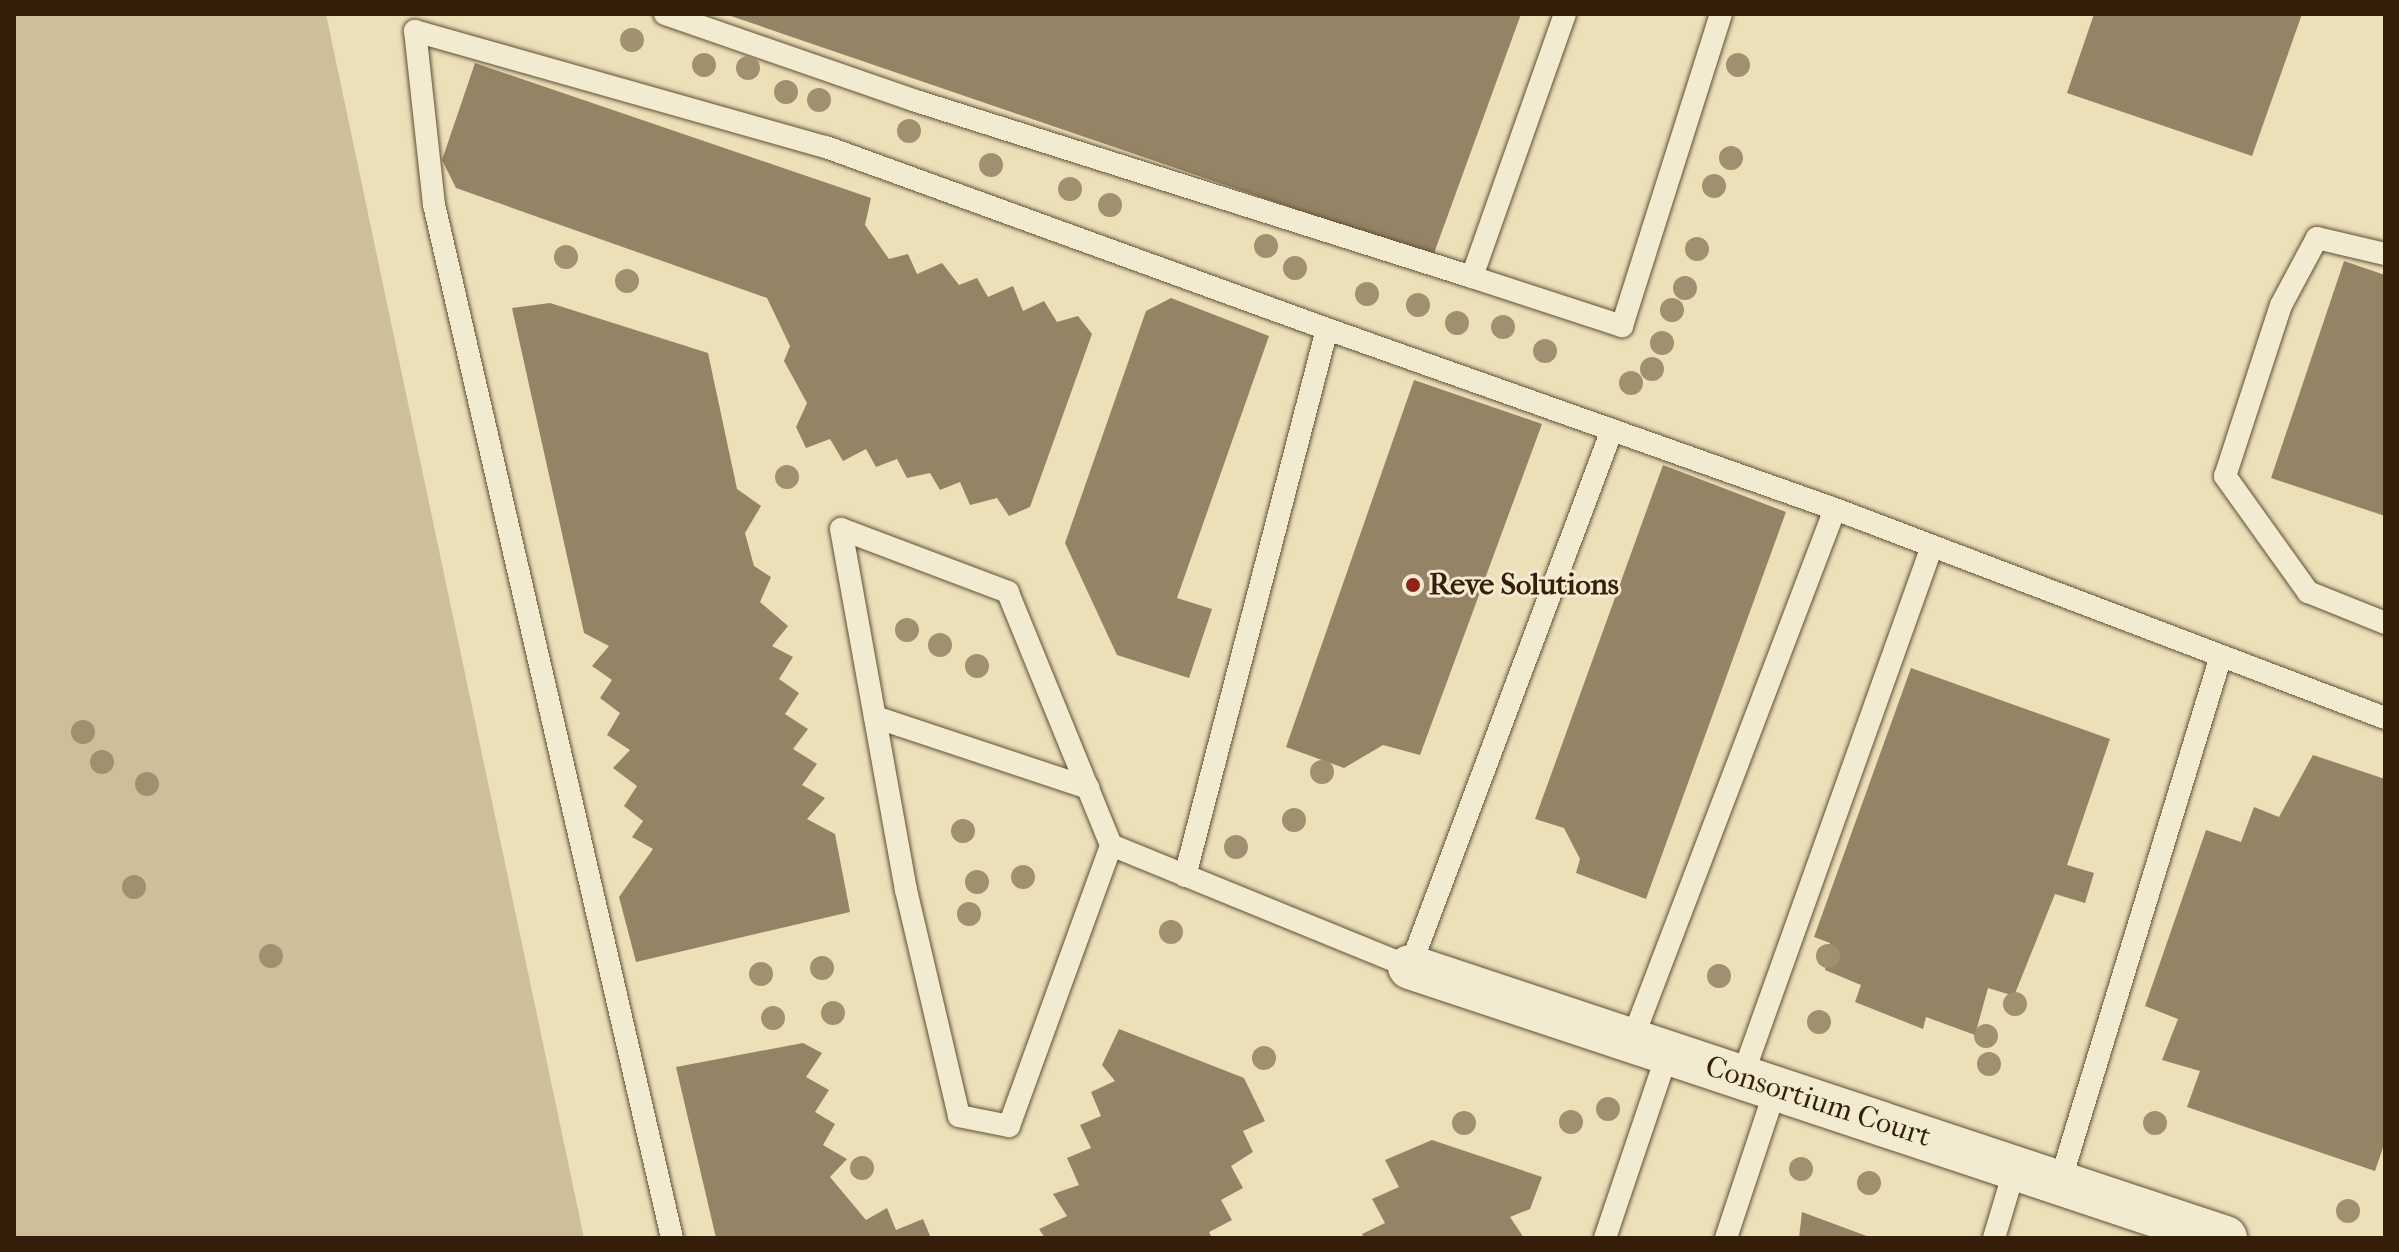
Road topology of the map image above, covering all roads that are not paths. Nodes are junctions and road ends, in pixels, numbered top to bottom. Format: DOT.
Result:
graph roads {
  1 [pos="665,14"];
  2 [pos="1565,14"];
  3 [pos="1721,14"];
  4 [pos="2385,254"];
  5 [pos="1472,277"];
  6 [pos="1327,329"];
  7 [pos="1612,430"];
  8 [pos="1835,509"];
  9 [pos="1932,546"];
  10 [pos="2385,623"];
  11 [pos="2220,659"];
  12 [pos="875,717"];
  13 [pos="2385,718"];
  14 [pos="1088,788"];
  15 [pos="1111,845"];
  16 [pos="1185,876"];
  17 [pos="1410,967"];
  18 [pos="1650,1046"];
  19 [pos="1759,1082"];
  20 [pos="2015,1168"];
  21 [pos="2060,1182"];
  22 [pos="672,1238"];
  23 [pos="1605,1238"];
  24 [pos="1726,1238"];
  25 [pos="1994,1238"];
  26 [pos="2225,1238"];
  1 -- 5 [label="lane"];
  2 -- 5 [label="lane"];
  3 -- 5 [label="lane"];
  4 -- 10 [label="lane"];
  6 -- 7 [label="lane"];
  6 -- 16 [label="lane"];
  6 -- 22 [label="lane"];
  7 -- 8 [label="lane"];
  7 -- 17 [label="lane"];
  8 -- 9 [label="lane"];
  8 -- 18 [label="lane"];
  9 -- 11 [label="lane"];
  9 -- 19 [label="lane"];
  11 -- 13 [label="lane"];
  11 -- 21 [label="lane"];
  12 -- 14 [label="lane"];
  12 -- 14 [label="lane"];
  12 -- 15 [label="lane"];
  14 -- 15 [label="lane"];
  15 -- 16 [label="lane"];
  16 -- 17 [label="lane"];
  17 -- 18 [label="street, Consortium Court"];
  18 -- 19 [label="street, Consortium Court"];
  18 -- 23 [label="lane"];
  19 -- 20 [label="street, Consortium Court"];
  19 -- 24 [label="lane"];
  20 -- 21 [label="street, Consortium Court"];
  20 -- 25 [label="lane"];
  21 -- 26 [label="street, Consortium Court"];
}
